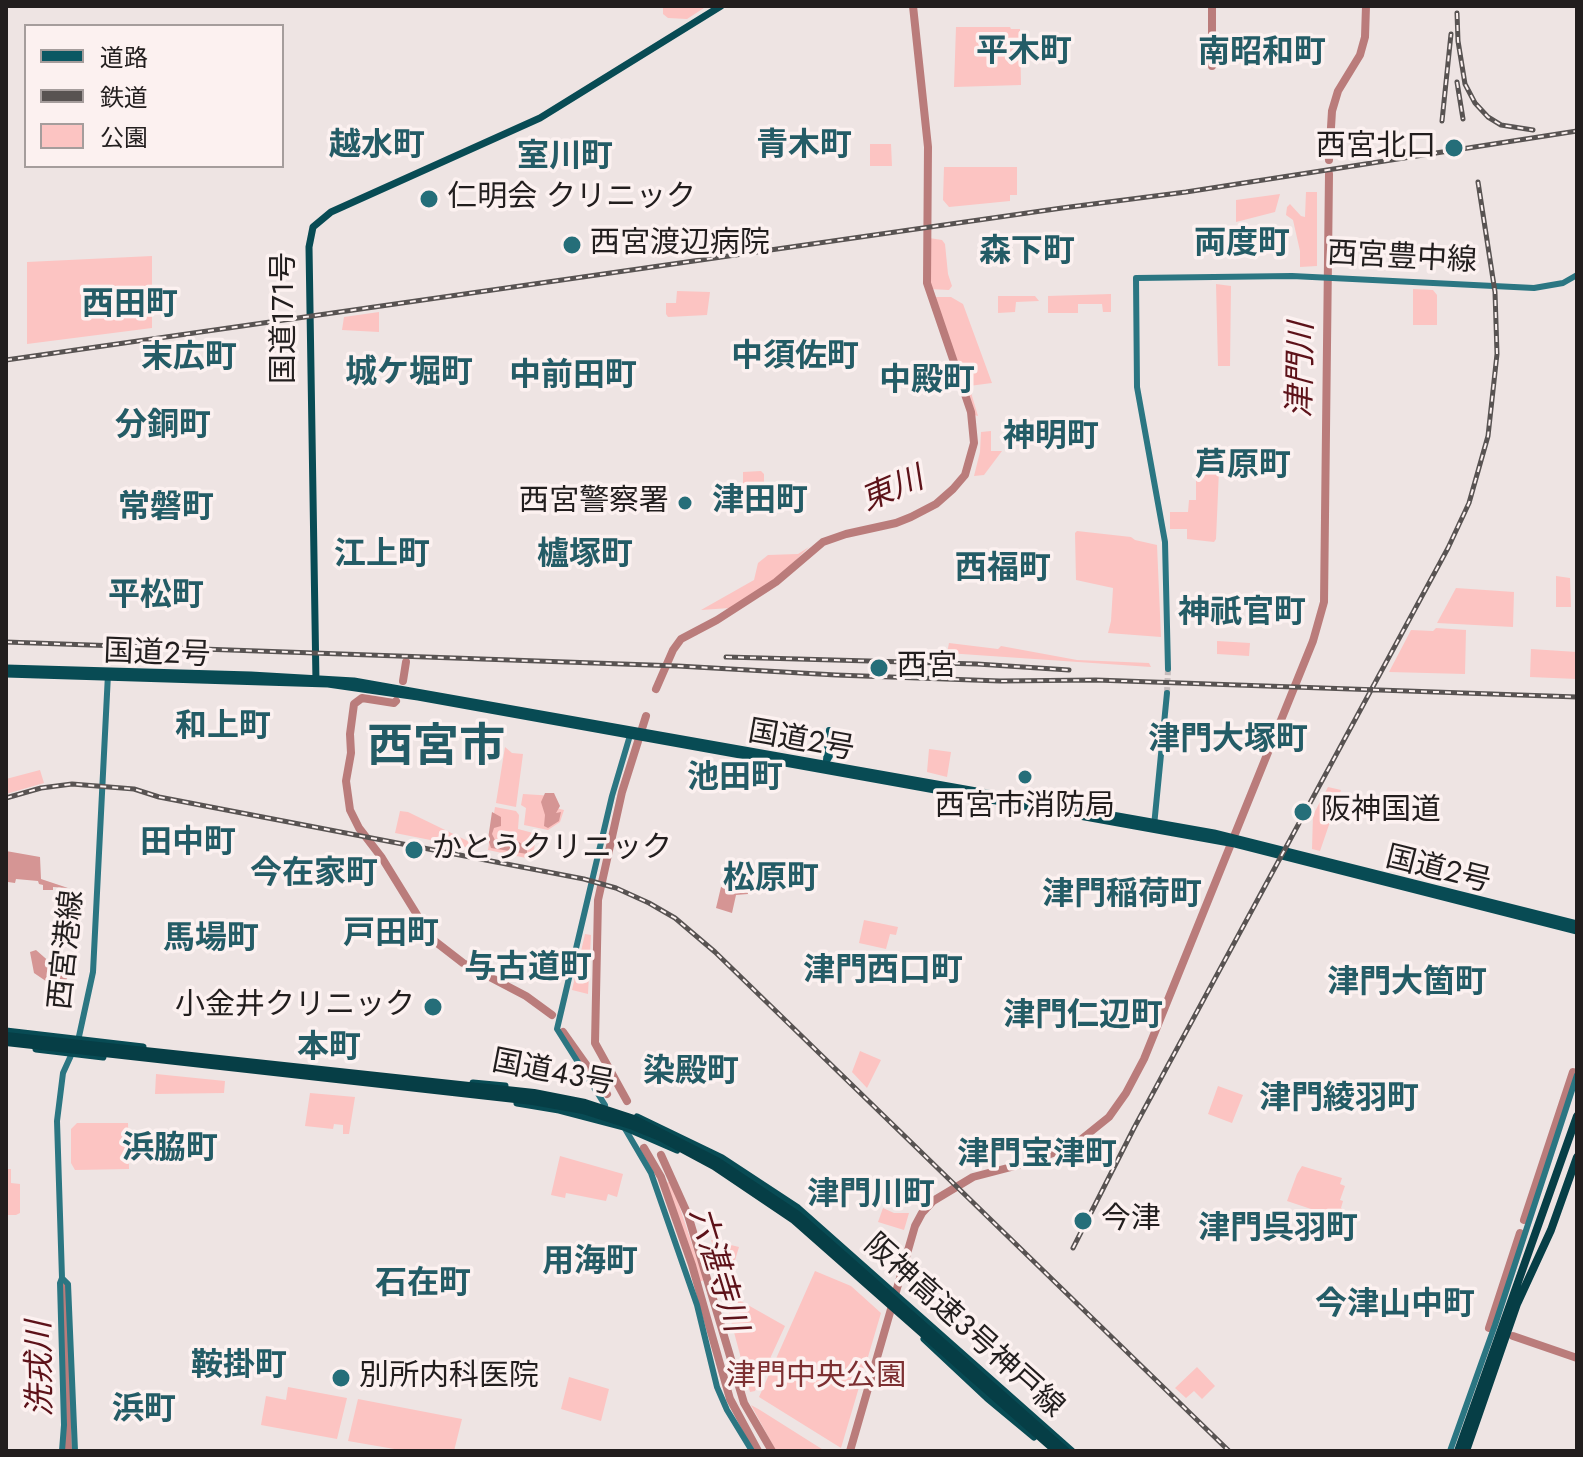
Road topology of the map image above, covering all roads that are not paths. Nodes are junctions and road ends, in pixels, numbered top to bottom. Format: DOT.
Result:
graph roads {
  1 [pos="721,6"];
  2 [pos="1577,275"];
  3 [pos="6,668"];
  4 [pos="1168,669"];
  5 [pos="6,674"];
  6 [pos="108,674"];
  7 [pos="316,681"];
  8 [pos="1167,693"];
  9 [pos="832,731"];
  10 [pos="633,733"];
  11 [pos="824,767"];
  12 [pos="1154,826"];
  13 [pos="1232,840"];
  14 [pos="1577,924"];
  15 [pos="1577,931"];
  16 [pos="6,1034"];
  17 [pos="78,1040"];
  18 [pos="6,1044"];
  19 [pos="72,1054"];
  20 [pos="1577,1075"];
  21 [pos="605,1105"];
  22 [pos="1577,1116"];
  23 [pos="624,1127"];
  24 [pos="1577,1157"];
  25 [pos="62,1278"];
  26 [pos="62,1451"];
  27 [pos="75,1451"];
  28 [pos="752,1451"];
  29 [pos="1054,1451"];
  30 [pos="1069,1451"];
  31 [pos="1450,1451"];
  32 [pos="1458,1451"];
  33 [pos="1466,1451"];
  1 -- 7 [label="highway, 国道171号"];
  2 -- 4 [label="main road, 西宮豊中線"];
  3 -- 6 [label="highway, 国道2号"];
  5 -- 6 [label="highway, 国道2号"];
  6 -- 7 [label="highway, 国道2号"];
  6 -- 17 [label="main road, 西宮港線"];
  7 -- 10 [label="highway, 国道2号"];
  8 -- 12 [label="main road"];
  9 -- 11 [label="main road"];
  10 -- 11 [label="highway, 国道2号"];
  10 -- 21 [label="main road"];
  11 -- 12 [label="highway, 国道2号"];
  12 -- 13 [label="highway, 国道2号"];
  13 -- 14 [label="highway, 国道2号"];
  13 -- 15 [label="highway, 国道2号"];
  16 -- 17 [label="highway, 国道43号"];
  16 -- 30 [label="highway, 阪神高速3号神戸線, bridge"];
  17 -- 19 [label="main road, 西宮港線"];
  17 -- 21 [label="highway, 国道43号"];
  18 -- 19 [label="highway, 国道43号"];
  18 -- 29 [label="highway, 阪神高速3号神戸線, bridge"];
  19 -- 23 [label="highway, 国道43号"];
  19 -- 25 [label="main road, 西宮港線"];
  20 -- 31 [label="main road"];
  21 -- 30 [label="highway, 国道43号, bridge"];
  22 -- 32 [label="highway"];
  23 -- 28 [label="main road"];
  23 -- 29 [label="highway, 国道43号, bridge"];
  24 -- 33 [label="highway"];
  25 -- 26 [label="main road, 西宮港線"];
  25 -- 27 [label="main road, 西宮港線"];
}
